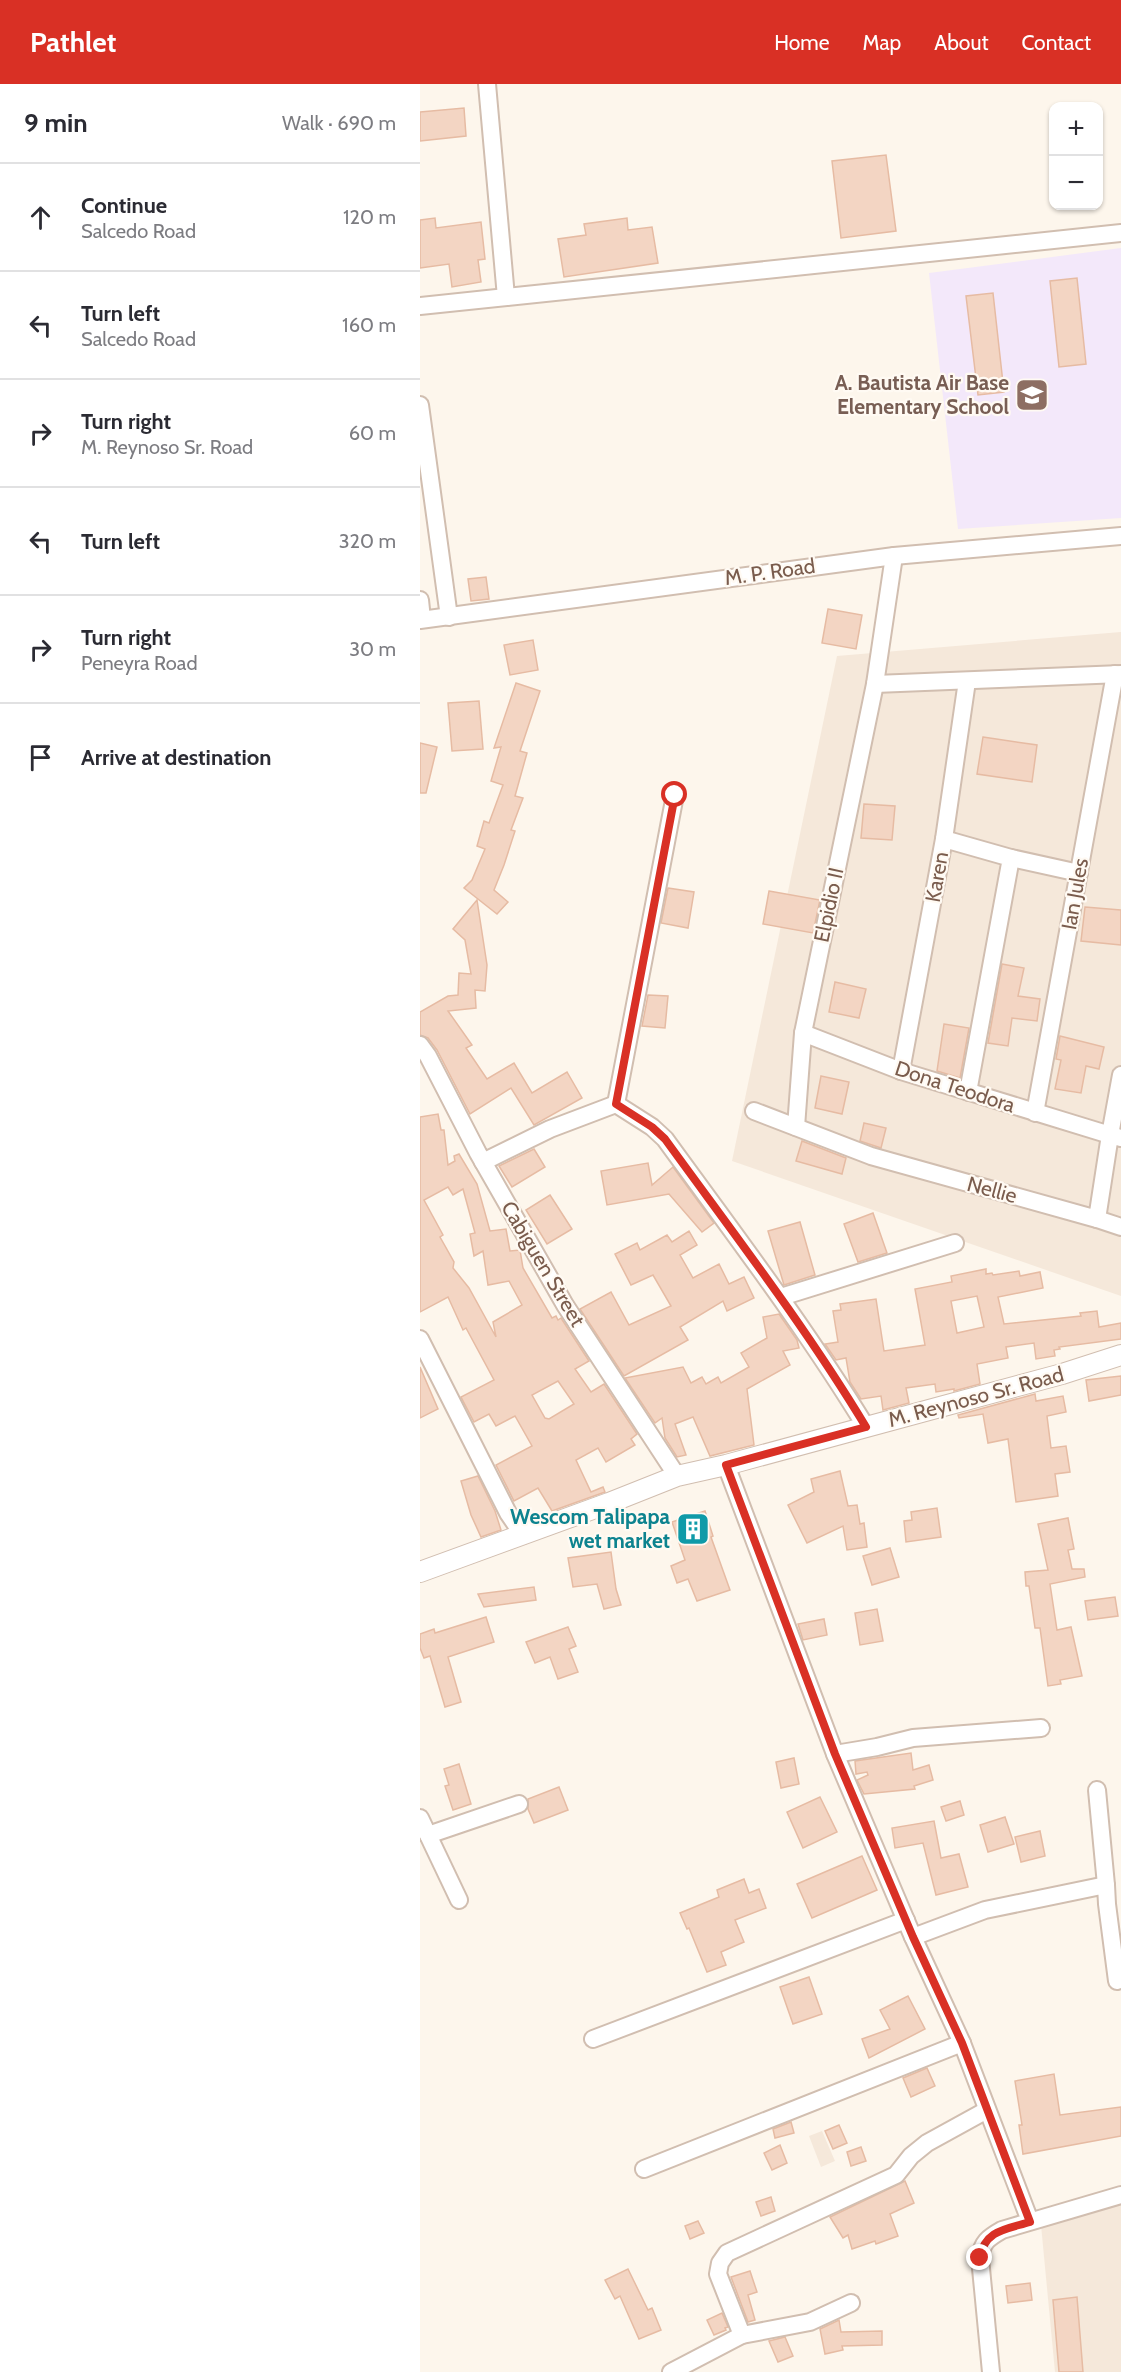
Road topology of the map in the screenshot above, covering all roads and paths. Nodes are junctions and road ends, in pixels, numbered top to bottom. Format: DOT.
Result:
graph roads {
  1 [pos="487,84"];
  2 [pos="1121,233"];
  3 [pos="506,297"];
  4 [pos="420,306"];
  5 [pos="420,405"];
  6 [pos="1121,536"];
  7 [pos="894,556"];
  8 [pos="420,600"];
  9 [pos="449,617"];
  10 [pos="421,619"];
  11 [pos="1118,674"];
  12 [pos="967,681"];
  13 [pos="875,684"];
  14 [pos="675,795"];
  15 [pos="944,839"];
  16 [pos="1011,858"];
  17 [pos="1079,873"];
  18 [pos="803,1033"];
  19 [pos="420,1045"];
  20 [pos="901,1071"];
  21 [pos="1121,1075"];
  22 [pos="968,1092"];
  23 [pos="616,1104"];
  24 [pos="754,1111"];
  25 [pos="1035,1113"];
  26 [pos="796,1128"];
  27 [pos="1115,1136"];
  28 [pos="483,1162"];
  29 [pos="1097,1219"];
  30 [pos="1121,1227"];
  31 [pos="955,1243"];
  32 [pos="781,1297"];
  33 [pos="420,1339"];
  34 [pos="1121,1355"];
  35 [pos="866,1427"];
  36 [pos="726,1465"];
  37 [pos="677,1476"];
  38 [pos="523,1535"];
  39 [pos="420,1572"];
  40 [pos="1041,1728"];
  41 [pos="835,1754"];
  42 [pos="1097,1790"];
  43 [pos="519,1804"];
  44 [pos="420,1818"];
  45 [pos="428,1835"];
  46 [pos="1106,1885"];
  47 [pos="459,1900"];
  48 [pos="906,1920"];
  49 [pos="913,1937"];
  50 [pos="1117,1981"];
  51 [pos="592,2040"];
  52 [pos="962,2043"];
  53 [pos="987,2110"];
  54 [pos="644,2169"];
  55 [pos="1121,2194"];
  56 [pos="1030,2222"];
  57 [pos="851,2303"];
  58 [pos="742,2335"];
  59 [pos="671,2372"];
  60 [pos="991,2372"];
  1 -- 3 [label="street"];
  2 -- 3 [label="street"];
  3 -- 4 [label="street"];
  5 -- 9 [label="street"];
  6 -- 7 [label="street, M. P. Road"];
  7 -- 9 [label="street, M. P. Road"];
  7 -- 13 [label="street, Elpidio II"];
  8 -- 10 [label="street"];
  9 -- 10 [label="street, M. P. Road"];
  11 -- 12 [label="street"];
  11 -- 17 [label="street, Ian Jules"];
  12 -- 13 [label="street"];
  12 -- 15 [label="street, Karen"];
  13 -- 18 [label="street, Elpidio II"];
  14 -- 23 [label="street"];
  15 -- 16 [label="street"];
  15 -- 20 [label="street, Karen"];
  16 -- 17 [label="street"];
  16 -- 22 [label="street"];
  17 -- 25 [label="street, Ian Jules"];
  18 -- 20 [label="street, Dona Teodora"];
  18 -- 26 [label="street, Elpidio II"];
  19 -- 28 [label="street, Cabiguen Street"];
  20 -- 22 [label="street, Dona Teodora"];
  21 -- 27 [label="street"];
  22 -- 25 [label="street, Dona Teodora"];
  23 -- 28 [label="street"];
  23 -- 32 [label="street"];
  24 -- 26 [label="street, Nellie"];
  25 -- 27 [label="street, Dona Teodora"];
  26 -- 29 [label="street, Nellie"];
  27 -- 29 [label="street"];
  28 -- 37 [label="street, Cabiguen Street"];
  29 -- 30 [label="street, Nellie"];
  31 -- 32 [label="street"];
  32 -- 35 [label="street"];
  33 -- 38 [label="street"];
  34 -- 35 [label="street, M. Reynoso Sr. Road"];
  35 -- 36 [label="street, M. Reynoso Sr. Road"];
  36 -- 37 [label="street, M. Reynoso Sr. Road"];
  36 -- 41 [label="street"];
  37 -- 38 [label="street, M. Reynoso Sr. Road"];
  38 -- 39 [label="street, M. Reynoso Sr. Road"];
  40 -- 41 [label="street"];
  41 -- 48 [label="street"];
  42 -- 46 [label="street"];
  43 -- 45 [label="street"];
  44 -- 45 [label="street"];
  45 -- 47 [label="street"];
  46 -- 49 [label="street"];
  46 -- 50 [label="street"];
  48 -- 49 [label="street"];
  48 -- 51 [label="street"];
  49 -- 52 [label="street"];
  52 -- 53 [label="street"];
  52 -- 54 [label="street"];
  53 -- 56 [label="street"];
  53 -- 58 [label="street"];
  55 -- 56 [label="street"];
  56 -- 60 [label="street"];
  57 -- 58 [label="street"];
  58 -- 59 [label="street"];
}
